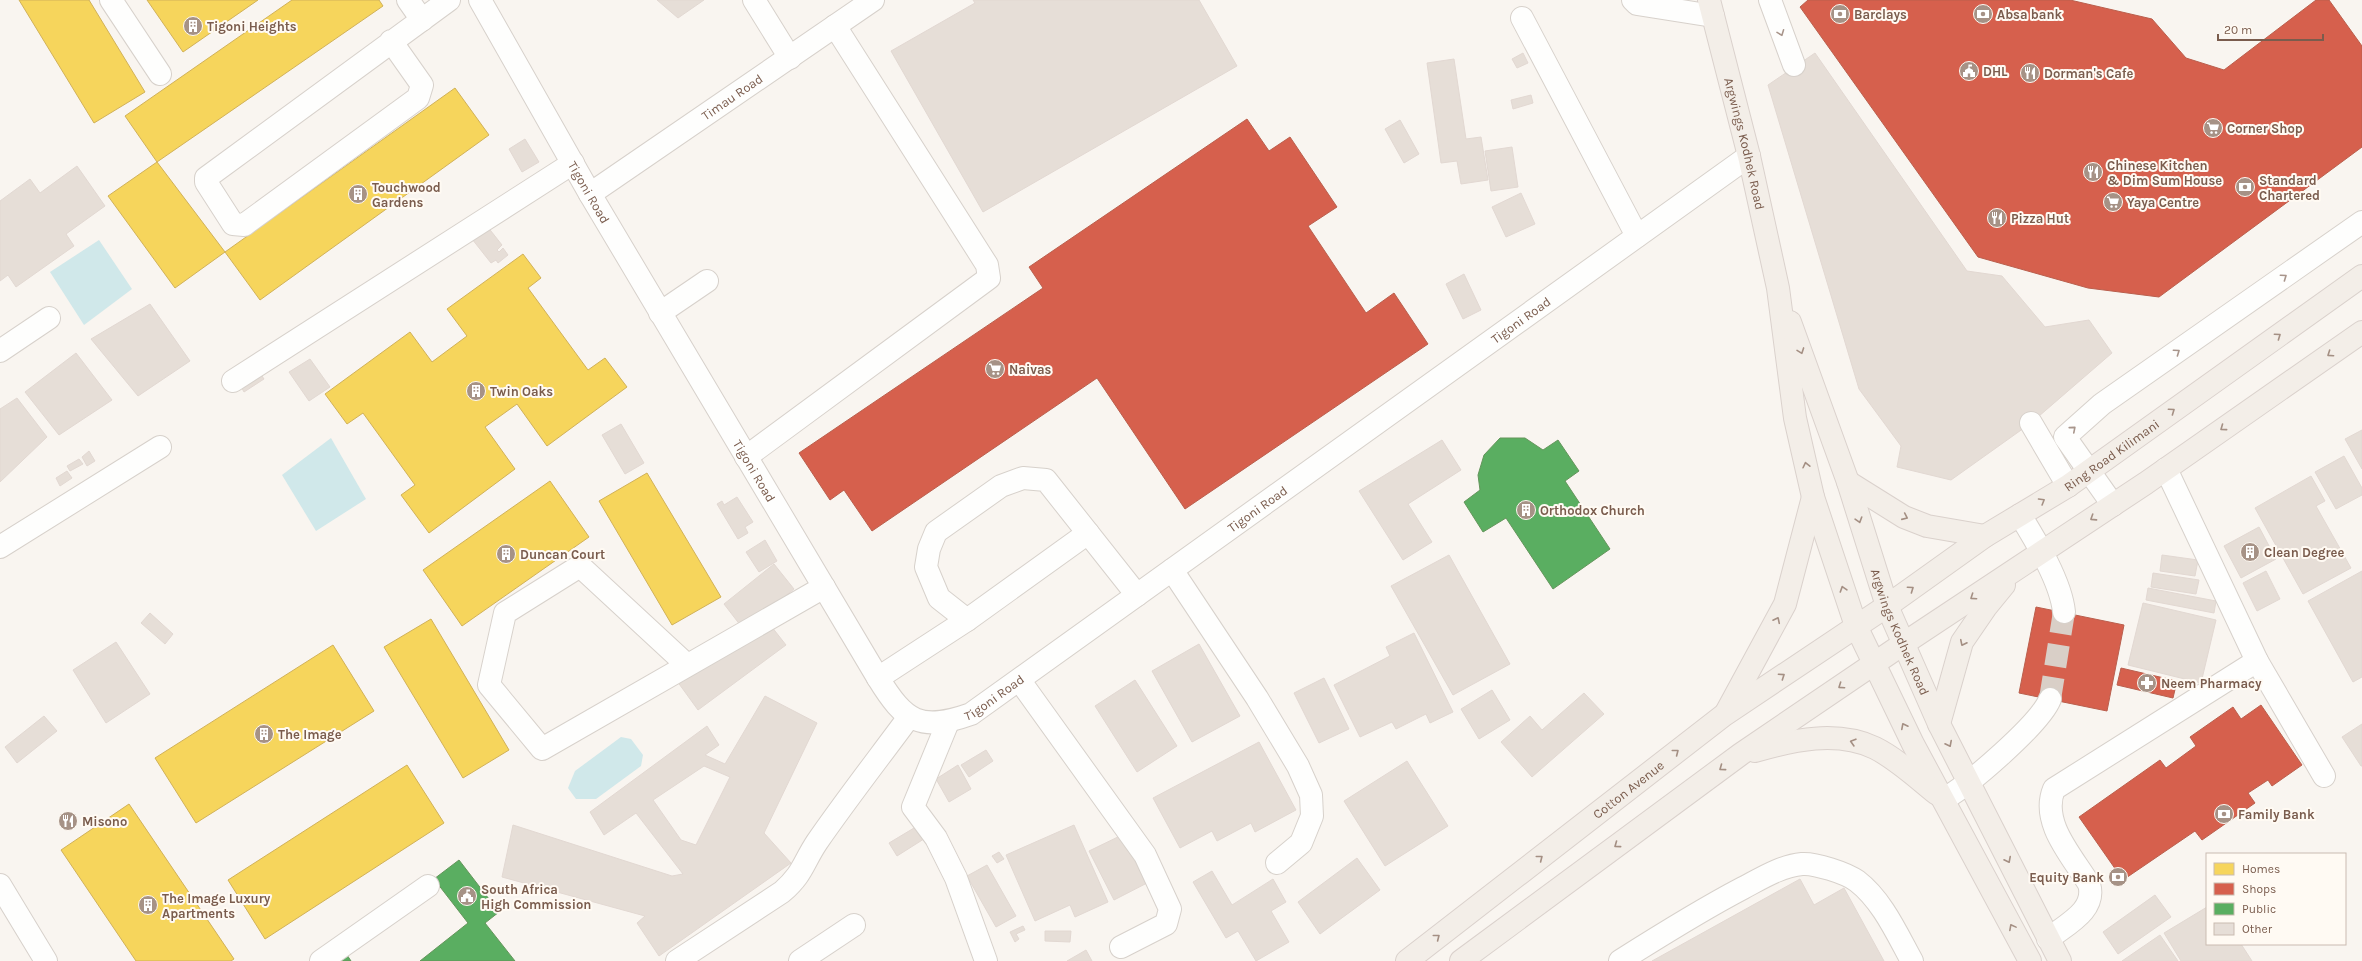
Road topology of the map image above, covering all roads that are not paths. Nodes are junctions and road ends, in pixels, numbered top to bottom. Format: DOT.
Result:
graph roads {
  1 [pos="111,0"];
  2 [pos="408,0"];
  3 [pos="449,0"];
  4 [pos="480,0"];
  5 [pos="754,0"];
  6 [pos="874,0"];
  7 [pos="1633,0"];
  8 [pos="1770,0"];
  9 [pos="1711,8"];
  10 [pos="1522,18"];
  11 [pos="422,20"];
  12 [pos="835,26"];
  13 [pos="390,41"];
  14 [pos="790,58"];
  15 [pos="1794,65"];
  16 [pos="160,74"];
  17 [pos="1749,156"];
  18 [pos="573,163"];
  19 [pos="590,194"];
  20 [pos="2362,222"];
  21 [pos="1637,236"];
  22 [pos="2362,276"];
  23 [pos="707,281"];
  24 [pos="1778,288"];
  25 [pos="660,313"];
  26 [pos="49,318"];
  27 [pos="2362,332"];
  28 [pos="0,351"];
  29 [pos="232,381"];
  30 [pos="2031,423"];
  31 [pos="160,447"];
  32 [pos="746,457"];
  33 [pos="2166,469"];
  34 [pos="2088,472"];
  35 [pos="1848,482"];
  36 [pos="2068,486"];
  37 [pos="1813,497"];
  38 [pos="2113,505"];
  39 [pos="2020,515"];
  40 [pos="1088,533"];
  41 [pos="1985,536"];
  42 [pos="0,547"];
  43 [pos="2042,552"];
  44 [pos="2019,567"];
  45 [pos="1172,570"];
  46 [pos="824,587"];
  47 [pos="1137,595"];
  48 [pos="1887,606"];
  49 [pos="2064,612"];
  50 [pos="967,620"];
  51 [pos="1856,626"];
  52 [pos="1903,644"];
  53 [pos="2257,661"];
  54 [pos="1873,664"];
  55 [pos="687,665"];
  56 [pos="878,678"];
  57 [pos="1020,681"];
  58 [pos="2050,699"];
  59 [pos="1724,715"];
  60 [pos="909,717"];
  61 [pos="948,722"];
  62 [pos="1939,724"];
  63 [pos="1741,754"];
  64 [pos="2324,776"];
  65 [pos="1970,783"];
  66 [pos="1944,799"];
  67 [pos="1277,862"];
  68 [pos="0,885"];
  69 [pos="428,886"];
  70 [pos="854,925"];
  71 [pos="2048,939"];
  72 [pos="1120,947"];
  73 [pos="46,961"];
  74 [pos="321,961"];
  75 [pos="677,961"];
  76 [pos="800,961"];
  77 [pos="986,961"];
  78 [pos="1406,961"];
  79 [pos="1461,961"];
  80 [pos="1620,961"];
  81 [pos="1912,961"];
  82 [pos="2030,961"];
  83 [pos="2060,961"];
  1 -- 16 [label="street"];
  2 -- 11 [label="street"];
  3 -- 11 [label="street"];
  4 -- 18 [label="street, Tigoni Road"];
  5 -- 14 [label="street"];
  6 -- 12 [label="street, Timau Road"];
  7 -- 9 [label="street"];
  8 -- 15 [label="street, one-way"];
  9 -- 17 [label="main road, Argwings Kodhek Road"];
  10 -- 21 [label="street"];
  11 -- 13 [label="street"];
  12 -- 14 [label="street, Timau Road"];
  12 -- 32 [label="street"];
  13 -- 13 [label="street"];
  14 -- 19 [label="street, Timau Road"];
  17 -- 21 [label="street, Tigoni Road"];
  17 -- 24 [label="main road, Argwings Kodhek Road"];
  18 -- 19 [label="street, Tigoni Road"];
  18 -- 29 [label="street"];
  19 -- 25 [label="street, Tigoni Road"];
  34 -- 20 [label="street, one-way"];
  21 -- 45 [label="street, Tigoni Road"];
  34 -- 22 [label="main road, Ring Road Kilimani, one-way"];
  23 -- 25 [label="street"];
  24 -- 35 [label="main road, Argwings Kodhek Road, one-way"];
  37 -- 24 [label="main road, Argwings Kodhek Road, one-way"];
  25 -- 32 [label="street, Tigoni Road"];
  26 -- 28 [label="street"];
  27 -- 33 [label="main road, one-way"];
  30 -- 36 [label="street"];
  31 -- 42 [label="street"];
  32 -- 46 [label="street, Tigoni Road"];
  33 -- 38 [label="main road"];
  33 -- 53 [label="street"];
  34 -- 36 [label="main road, Ring Road Kilimani"];
  34 -- 38 [label="street"];
  35 -- 41 [label="main road, one-way"];
  35 -- 48 [label="main road, Argwings Kodhek Road, one-way"];
  39 -- 36 [label="main road, Ring Road Kilimani, one-way"];
  51 -- 37 [label="main road, Argwings Kodhek Road, one-way"];
  59 -- 37 [label="main road, one-way"];
  38 -- 43 [label="main road, one-way"];
  39 -- 41 [label="main road, Ring Road Kilimani"];
  39 -- 43 [label="street"];
  40 -- 47 [label="street"];
  40 -- 50 [label="street"];
  40 -- 50 [label="street"];
  48 -- 41 [label="main road, Ring Road Kilimani, one-way"];
  43 -- 44 [label="main road"];
  43 -- 49 [label="street"];
  44 -- 52 [label="main road, one-way"];
  44 -- 62 [label="main road, one-way"];
  45 -- 47 [label="street, Tigoni Road"];
  45 -- 67 [label="street"];
  46 -- 55 [label="street"];
  46 -- 56 [label="street, Tigoni Road"];
  47 -- 57 [label="street, Tigoni Road"];
  48 -- 51 [label="main road, Ring Road Kilimani"];
  48 -- 52 [label="main road, Argwings Kodhek Road"];
  50 -- 56 [label="street"];
  51 -- 54 [label="main road, Argwings Kodhek Road"];
  59 -- 51 [label="main road, Cotton Avenue, one-way"];
  52 -- 54 [label="main road"];
  52 -- 62 [label="main road, Argwings Kodhek Road"];
  53 -- 64 [label="street"];
  53 -- 71 [label="street"];
  54 -- 63 [label="main road, one-way"];
  66 -- 54 [label="main road, Argwings Kodhek Road, one-way"];
  55 -- 55 [label="street"];
  56 -- 60 [label="street, Tigoni Road"];
  57 -- 61 [label="street, Tigoni Road"];
  57 -- 72 [label="street"];
  58 -- 65 [label="street"];
  78 -- 59 [label="main road, Cotton Avenue, one-way"];
  60 -- 61 [label="street, Tigoni Road"];
  60 -- 75 [label="street"];
  61 -- 77 [label="street"];
  62 -- 65 [label="main road, Argwings Kodhek Road, one-way"];
  66 -- 63 [label="main road, one-way"];
  63 -- 79 [label="main road, one-way"];
  65 -- 66 [label="street"];
  65 -- 71 [label="main road, Argwings Kodhek Road, one-way"];
  82 -- 66 [label="main road, Argwings Kodhek Road, one-way"];
  68 -- 73 [label="street"];
  69 -- 74 [label="street"];
  70 -- 76 [label="street"];
  71 -- 83 [label="main road, Argwings Kodhek Road"];
  80 -- 81 [label="street"];
}
